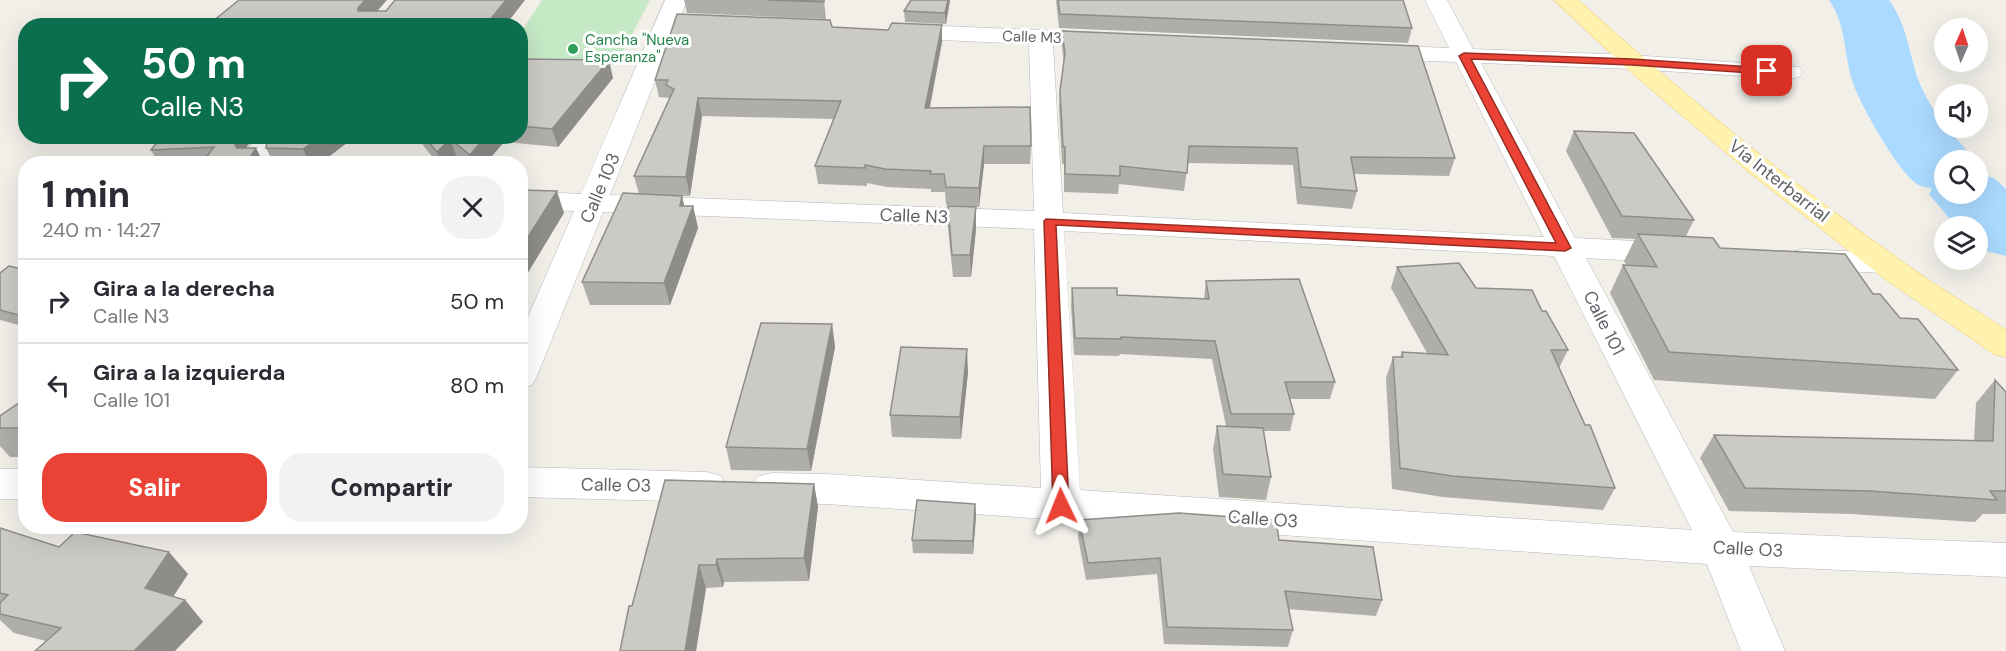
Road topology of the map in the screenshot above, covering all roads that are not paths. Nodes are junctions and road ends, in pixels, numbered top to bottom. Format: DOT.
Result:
graph roads {
  1 [pos="1436,0"];
  2 [pos="1564,0"];
  3 [pos="673,11"];
  4 [pos="738,24"];
  5 [pos="878,30"];
  6 [pos="1041,37"];
  7 [pos="1135,41"];
  8 [pos="1358,51"];
  9 [pos="1464,56"];
  10 [pos="1632,62"];
  11 [pos="1790,72"];
  12 [pos="528,200"];
  13 [pos="594,202"];
  14 [pos="1050,221"];
  15 [pos="1565,248"];
  16 [pos="1706,254"];
  17 [pos="1777,258"];
  18 [pos="1883,263"];
  19 [pos="2006,346"];
  20 [pos="528,357"];
  21 [pos="528,482"];
  22 [pos="18,483"];
  23 [pos="0,484"];
  24 [pos="1061,506"];
  25 [pos="1721,548"];
  26 [pos="2006,560"];
  27 [pos="1763,651"];
  1 -- 9 [label="street, Calle 101"];
  2 -- 10 [label="main road, Vía Interbarrial"];
  3 -- 4 [label="street"];
  3 -- 13 [label="street, Calle 103"];
  5 -- 6 [label="street, Calle M3"];
  6 -- 7 [label="street, Calle M3"];
  6 -- 14 [label="street"];
  8 -- 9 [label="street"];
  9 -- 10 [label="street"];
  9 -- 15 [label="street, Calle 101"];
  10 -- 11 [label="street"];
  10 -- 18 [label="main road, Vía Interbarrial"];
  12 -- 13 [label="street, Calle N3"];
  13 -- 14 [label="street, Calle N3"];
  13 -- 20 [label="street, Calle 103"];
  14 -- 15 [label="street, Calle N3"];
  14 -- 24 [label="street"];
  15 -- 16 [label="street, Calle N3"];
  15 -- 25 [label="street, Calle 101"];
  17 -- 18 [label="street"];
  18 -- 19 [label="main road, Vía Interbarrial"];
  21 -- 24 [label="street, Calle O3"];
  22 -- 23 [label="street"];
  24 -- 25 [label="street, Calle O3"];
  25 -- 26 [label="street, Calle O3"];
  25 -- 27 [label="street, Calle 101"];
}
